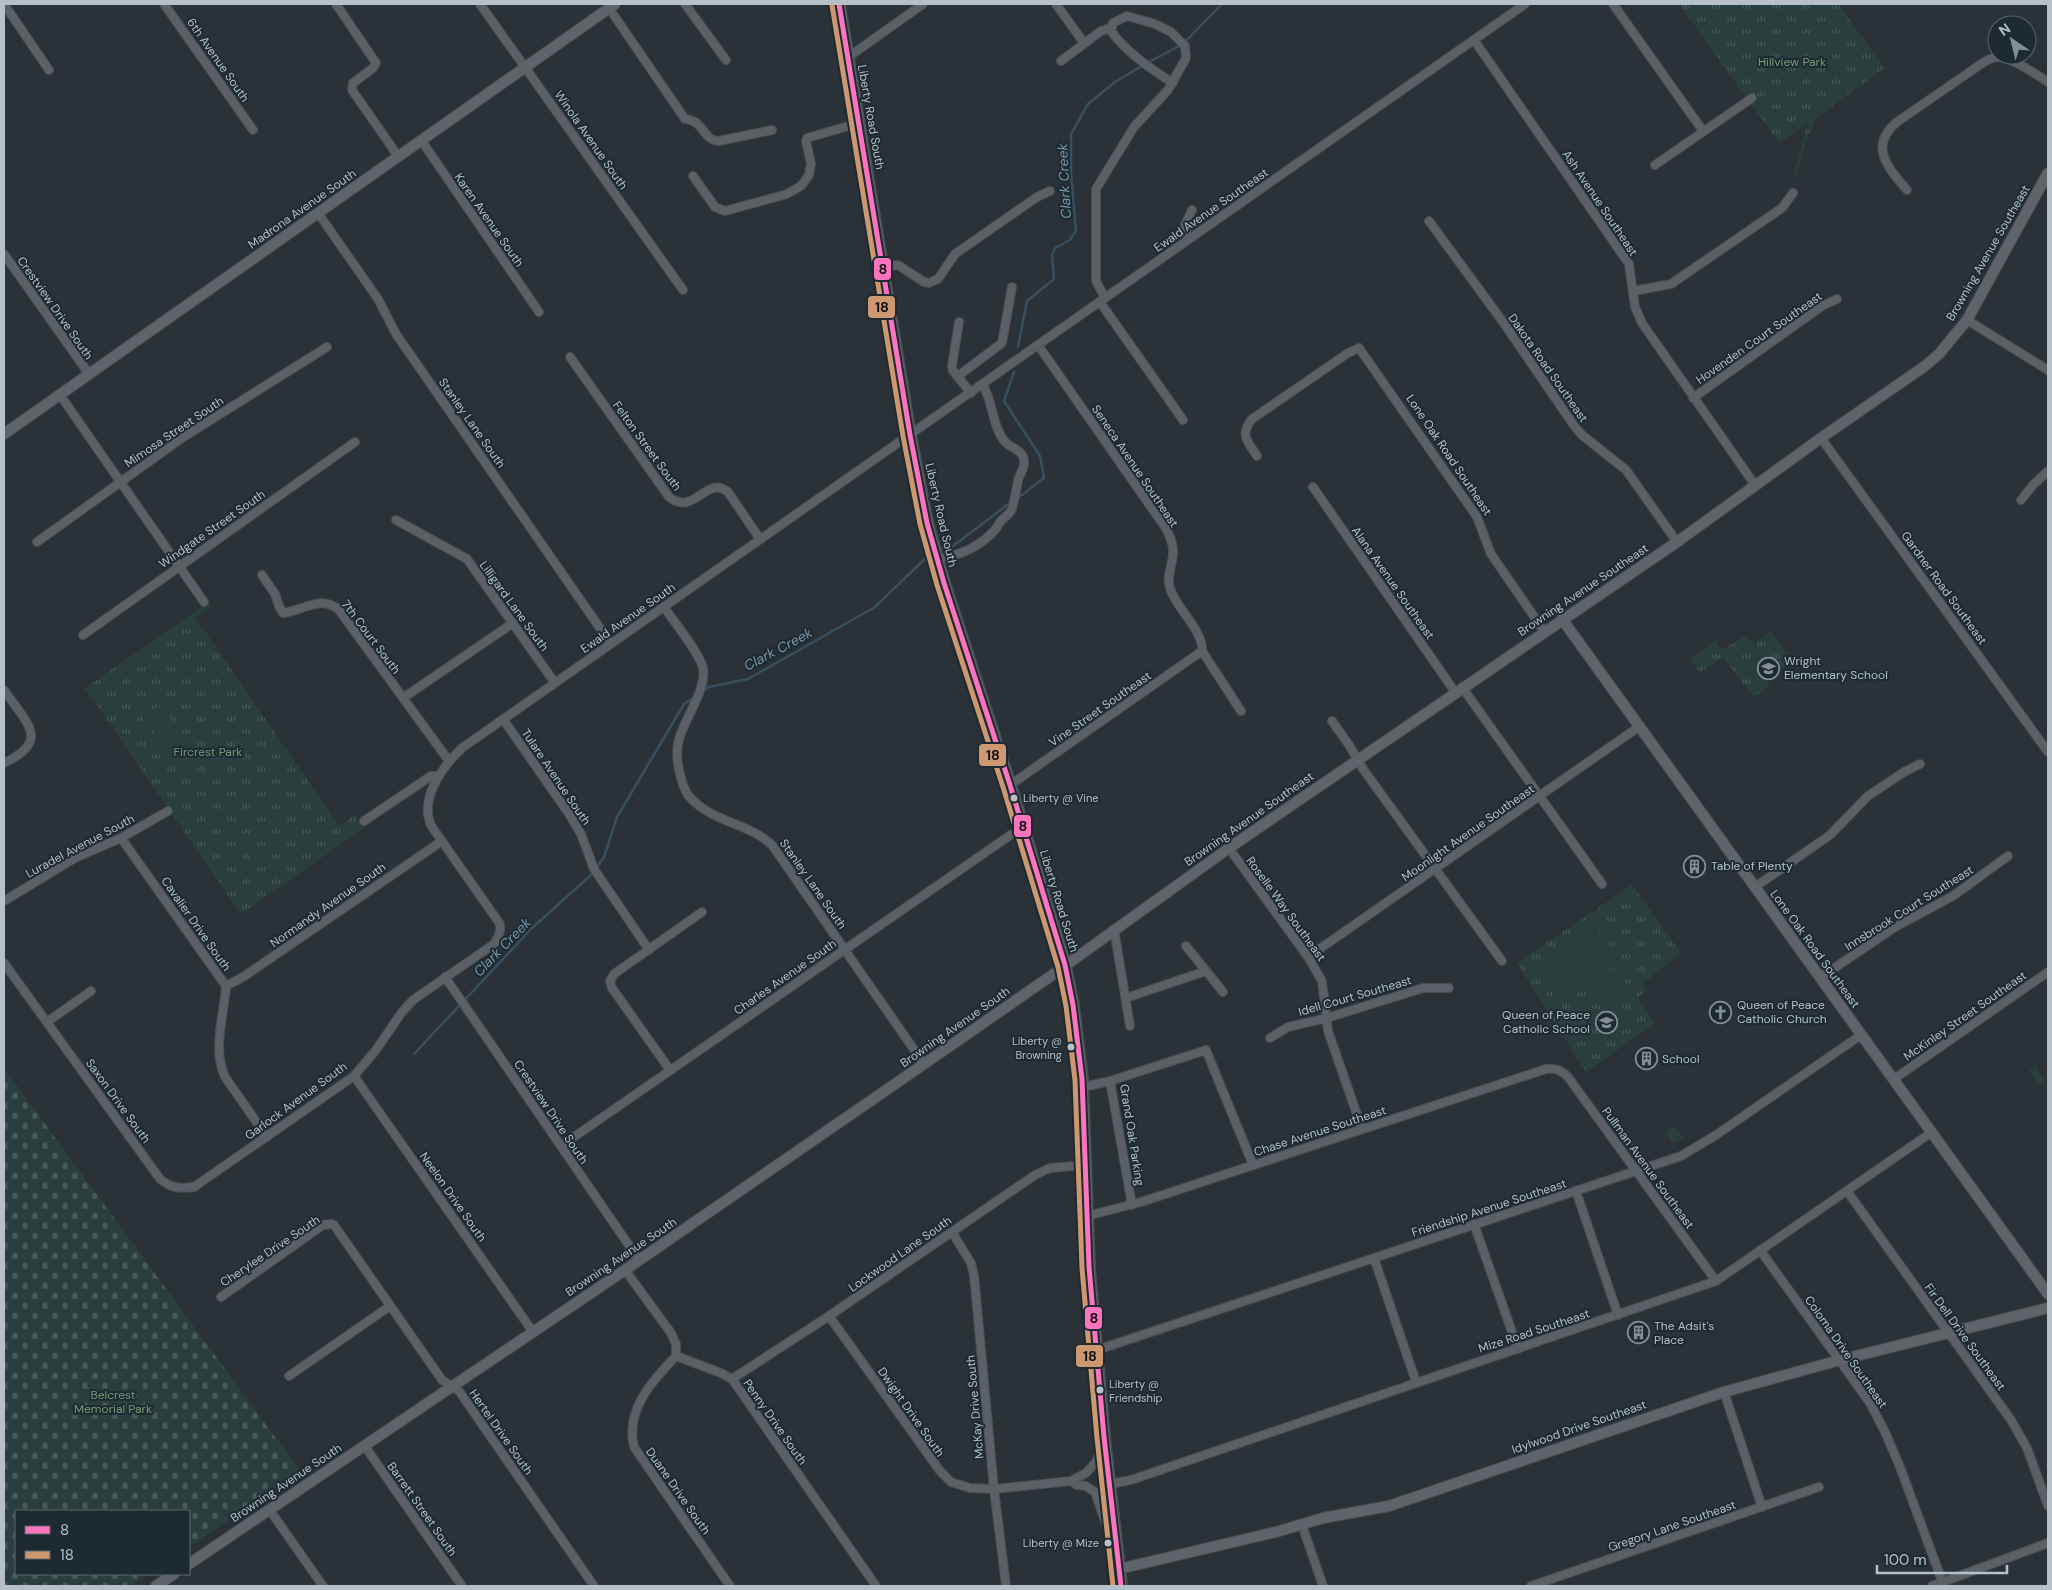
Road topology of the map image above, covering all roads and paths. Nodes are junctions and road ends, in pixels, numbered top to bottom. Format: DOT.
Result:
graph roads {
  1 [pos="4,4"];
  2 [pos="164,4"];
  3 [pos="336,4"];
  4 [pos="480,4"];
  5 [pos="685,4"];
  6 [pos="838,4"];
  7 [pos="923,4"];
  8 [pos="1056,4"];
  9 [pos="1525,4"];
  10 [pos="1613,4"];
  11 [pos="612,6"];
  12 [pos="1110,28"];
  13 [pos="1474,40"];
  14 [pos="1084,43"];
  15 [pos="848,58"];
  16 [pos="726,60"];
  17 [pos="1061,61"];
  18 [pos="525,67"];
  19 [pos="50,70"];
  20 [pos="2048,82"];
  21 [pos="1173,83"];
  22 [pos="1752,98"];
  23 [pos="859,123"];
  24 [pos="253,130"];
  25 [pos="772,130"];
  26 [pos="1703,131"];
  27 [pos="421,140"];
  28 [pos="398,156"];
  29 [pos="1656,166"];
  30 [pos="2048,173"];
  31 [pos="693,176"];
  32 [pos="1907,190"];
  33 [pos="1050,191"];
  34 [pos="1793,193"];
  35 [pos="1192,210"];
  36 [pos="318,213"];
  37 [pos="1429,221"];
  38 [pos="1188,239"];
  39 [pos="4,254"];
  40 [pos="882,267"];
  41 [pos="1012,287"];
  42 [pos="683,290"];
  43 [pos="1634,291"];
  44 [pos="1837,299"];
  45 [pos="1103,300"];
  46 [pos="539,312"];
  47 [pos="1967,320"];
  48 [pos="959,322"];
  49 [pos="1038,345"];
  50 [pos="327,347"];
  51 [pos="570,357"];
  52 [pos="2048,370"];
  53 [pos="89,374"];
  54 [pos="958,376"];
  55 [pos="983,385"];
  56 [pos="972,393"];
  57 [pos="60,395"];
  58 [pos="1693,398"];
  59 [pos="1184,420"];
  60 [pos="4,434"];
  61 [pos="910,435"];
  62 [pos="1821,438"];
  63 [pos="355,442"];
  64 [pos="1258,456"];
  65 [pos="2048,471"];
  66 [pos="120,482"];
  67 [pos="1755,485"];
  68 [pos="1313,487"];
  69 [pos="2021,500"];
  70 [pos="396,520"];
  71 [pos="760,539"];
  72 [pos="37,542"];
  73 [pos="1677,542"];
  74 [pos="936,559"];
  75 [pos="180,566"];
  76 [pos="262,575"];
  77 [pos="204,602"];
  78 [pos="664,607"];
  79 [pos="1562,619"];
  80 [pos="513,623"];
  81 [pos="1544,631"];
  82 [pos="82,635"];
  83 [pos="611,644"];
  84 [pos="1202,651"];
  85 [pos="555,683"];
  86 [pos="4,690"];
  87 [pos="1458,690"];
  88 [pos="403,698"];
  89 [pos="1241,711"];
  90 [pos="504,719"];
  91 [pos="1332,721"];
  92 [pos="1640,726"];
  93 [pos="2048,752"];
  94 [pos="1357,760"];
  95 [pos="449,761"];
  96 [pos="4,763"];
  97 [pos="1920,764"];
  98 [pos="439,776"];
  99 [pos="1010,785"];
  100 [pos="1540,796"];
  101 [pos="168,811"];
  102 [pos="364,821"];
  103 [pos="1022,827"];
  104 [pos="121,838"];
  105 [pos="442,841"];
  106 [pos="1229,848"];
  107 [pos="2008,856"];
  108 [pos="1436,868"];
  109 [pos="1602,884"];
  110 [pos="1755,887"];
  111 [pos="4,901"];
  112 [pos="702,912"];
  113 [pos="1114,929"];
  114 [pos="1186,946"];
  115 [pos="845,949"];
  116 [pos="649,950"];
  117 [pos="1308,957"];
  118 [pos="1502,961"];
  119 [pos="4,963"];
  120 [pos="1064,965"];
  121 [pos="1206,971"];
  122 [pos="2048,972"];
  123 [pos="445,977"];
  124 [pos="1821,977"];
  125 [pos="226,986"];
  126 [pos="1449,988"];
  127 [pos="91,991"];
  128 [pos="1223,992"];
  129 [pos="1126,998"];
  130 [pos="1327,1018"];
  131 [pos="47,1022"];
  132 [pos="1130,1026"];
  133 [pos="1862,1035"];
  134 [pos="1270,1038"];
  135 [pos="924,1064"];
  136 [pos="670,1070"];
  137 [pos="1560,1070"];
  138 [pos="354,1076"];
  139 [pos="1894,1080"];
  140 [pos="1110,1081"];
  141 [pos="1083,1087"];
  142 [pos="1362,1129"];
  143 [pos="1932,1132"];
  144 [pos="266,1137"];
  145 [pos="561,1146"];
  146 [pos="1086,1165"];
  147 [pos="1252,1165"];
  148 [pos="1638,1172"];
  149 [pos="176,1189"];
  150 [pos="1847,1191"];
  151 [pos="1576,1192"];
  152 [pos="1132,1205"];
  153 [pos="1087,1216"];
  154 [pos="331,1224"];
  155 [pos="1474,1224"];
  156 [pos="952,1232"];
  157 [pos="1760,1250"];
  158 [pos="1374,1258"];
  159 [pos="640,1260"];
  160 [pos="625,1270"];
  161 [pos="1716,1281"];
  162 [pos="2048,1294"];
  163 [pos="221,1297"];
  164 [pos="390,1306"];
  165 [pos="2048,1308"];
  166 [pos="1618,1315"];
  167 [pos="829,1316"];
  168 [pos="533,1332"];
  169 [pos="1948,1333"];
  170 [pos="1518,1349"];
  171 [pos="1097,1350"];
  172 [pos="676,1356"];
  173 [pos="1840,1360"];
  174 [pos="289,1376"];
  175 [pos="732,1379"];
  176 [pos="1416,1382"];
  177 [pos="452,1386"];
  178 [pos="1724,1392"];
  179 [pos="1104,1437"];
  180 [pos="364,1445"];
  181 [pos="1071,1481"];
  182 [pos="1110,1484"];
  183 [pos="1819,1487"];
  184 [pos="994,1489"];
  185 [pos="1762,1506"];
  186 [pos="2048,1506"];
  187 [pos="269,1509"];
  188 [pos="1302,1525"];
  189 [pos="1116,1535"];
  190 [pos="2048,1543"];
  191 [pos="190,1563"];
  192 [pos="1119,1569"];
  193 [pos="173,1575"];
  194 [pos="1943,1584"];
  195 [pos="161,1585"];
  196 [pos="324,1586"];
  197 [pos="462,1586"];
  198 [pos="594,1586"];
  199 [pos="730,1586"];
  200 [pos="876,1586"];
  201 [pos="1006,1586"];
  202 [pos="1121,1586"];
  203 [pos="1323,1586"];
  204 [pos="1531,1586"];
  205 [pos="1932,1586"];
  1 -- 19 [label="street"];
  2 -- 24 [label="street, 6th Avenue South"];
  3 -- 28 [label="street"];
  4 -- 18 [label="street, Winola Avenue South"];
  5 -- 16 [label="street"];
  6 -- 15 [label="main road, Liberty Road South"];
  7 -- 15 [label="street"];
  8 -- 14 [label="street"];
  9 -- 13 [label="street, Ewald Avenue Southeast"];
  10 -- 26 [label="street"];
  11 -- 18 [label="street, Madrona Avenue South"];
  11 -- 25 [label="street"];
  12 -- 14 [label="street"];
  12 -- 21 [label="street"];
  12 -- 21 [label="street"];
  13 -- 38 [label="street, Ewald Avenue Southeast"];
  13 -- 43 [label="street, Ash Avenue Southeast"];
  14 -- 17 [label="street"];
  15 -- 23 [label="main road, Liberty Road South"];
  18 -- 27 [label="street, Madrona Avenue South"];
  18 -- 42 [label="street, Winola Avenue South"];
  20 -- 32 [label="street"];
  21 -- 45 [label="street"];
  22 -- 26 [label="street"];
  23 -- 31 [label="street"];
  23 -- 40 [label="main road, Liberty Road South"];
  26 -- 29 [label="street"];
  27 -- 28 [label="street, Madrona Avenue South"];
  27 -- 46 [label="street, Karen Avenue South"];
  28 -- 36 [label="street, Madrona Avenue South"];
  30 -- 47 [label="street, Browning Avenue Southeast"];
  33 -- 40 [label="street"];
  34 -- 43 [label="street"];
  35 -- 38 [label="street"];
  36 -- 53 [label="street, Madrona Avenue South"];
  36 -- 83 [label="street, Stanley Lane South"];
  37 -- 73 [label="street, Dakota Road Southeast"];
  38 -- 45 [label="street, Ewald Avenue Southeast"];
  39 -- 53 [label="street, Crestview Drive South"];
  40 -- 61 [label="main road, Liberty Road South"];
  41 -- 54 [label="street"];
  43 -- 58 [label="street, Ash Avenue Southeast"];
  44 -- 58 [label="street, Hovenden Court Southeast"];
  45 -- 49 [label="street, Ewald Avenue Southeast"];
  45 -- 59 [label="street"];
  47 -- 52 [label="street"];
  47 -- 62 [label="street, Browning Avenue Southeast"];
  48 -- 54 [label="street"];
  49 -- 55 [label="street, Ewald Avenue Southeast"];
  49 -- 84 [label="street, Seneca Avenue Southeast"];
  50 -- 66 [label="street, Mimosa Street South"];
  51 -- 71 [label="street, Felton Street South"];
  53 -- 57 [label="street, Madrona Avenue South"];
  54 -- 56 [label="street"];
  55 -- 56 [label="street, Ewald Avenue Southeast"];
  55 -- 74 [label="street"];
  56 -- 61 [label="street, Ewald Avenue Southeast"];
  57 -- 60 [label="street, Madrona Avenue South"];
  57 -- 66 [label="street"];
  58 -- 67 [label="street, Ash Avenue Southeast"];
  61 -- 71 [label="street, Ewald Avenue South"];
  61 -- 74 [label="main road, Liberty Road South"];
  62 -- 67 [label="street, Browning Avenue Southeast"];
  62 -- 93 [label="street, Gardner Road Southeast"];
  63 -- 75 [label="street, Windgate Street South"];
  64 -- 81 [label="street, Lone Oak Road Southeast"];
  65 -- 69 [label="street"];
  66 -- 72 [label="street, Mimosa Street South"];
  66 -- 75 [label="street"];
  67 -- 73 [label="street, Browning Avenue Southeast"];
  68 -- 87 [label="street, Alana Avenue Southeast"];
  70 -- 80 [label="street, Lilligard Lane South"];
  71 -- 78 [label="street, Ewald Avenue South"];
  73 -- 79 [label="street, Browning Avenue Southeast"];
  74 -- 99 [label="main road, Liberty Road South"];
  75 -- 77 [label="street"];
  75 -- 82 [label="street, Windgate Street South"];
  76 -- 88 [label="street, 7th Court South"];
  78 -- 83 [label="street, Ewald Avenue South"];
  78 -- 115 [label="street, Stanley Lane South"];
  79 -- 81 [label="street, Browning Avenue Southeast"];
  79 -- 92 [label="street, Lone Oak Road Southeast"];
  80 -- 85 [label="street, Lilligard Lane South"];
  80 -- 88 [label="street"];
  81 -- 87 [label="street, Browning Avenue Southeast"];
  83 -- 85 [label="street, Ewald Avenue South"];
  84 -- 89 [label="street, Seneca Avenue Southeast"];
  84 -- 99 [label="street, Vine Street Southeast"];
  85 -- 90 [label="street, Ewald Avenue South"];
  86 -- 96 [label="street"];
  87 -- 94 [label="street, Browning Avenue Southeast"];
  87 -- 100 [label="street, Alana Avenue Southeast"];
  88 -- 95 [label="street, 7th Court South"];
  90 -- 95 [label="street, Ewald Avenue South"];
  90 -- 116 [label="street, Tulare Avenue South"];
  91 -- 94 [label="street"];
  92 -- 100 [label="street, Moonlight Avenue Southeast"];
  92 -- 110 [label="street, Lone Oak Road Southeast"];
  94 -- 106 [label="street, Browning Avenue Southeast"];
  94 -- 108 [label="street"];
  95 -- 98 [label="street, Ewald Avenue South"];
  97 -- 110 [label="street"];
  98 -- 102 [label="street"];
  98 -- 105 [label="street"];
  99 -- 103 [label="main road, Liberty Road South"];
  100 -- 108 [label="street, Moonlight Avenue Southeast"];
  100 -- 109 [label="street, Alana Avenue Southeast"];
  101 -- 104 [label="street, Luradel Avenue South"];
  103 -- 115 [label="street, Charles Avenue South"];
  103 -- 120 [label="main road, Liberty Road South"];
  104 -- 111 [label="street, Luradel Avenue South"];
  104 -- 125 [label="street, Cavalier Drive South"];
  105 -- 123 [label="street, Garlock Avenue South"];
  105 -- 125 [label="street, Normandy Avenue South"];
  106 -- 113 [label="street, Browning Avenue Southeast"];
  106 -- 117 [label="street, Roselle Way Southeast"];
  107 -- 124 [label="street, Innsbrook Court Southeast"];
  108 -- 117 [label="street, Moonlight Avenue Southeast"];
  108 -- 118 [label="street"];
  110 -- 124 [label="street, Lone Oak Road Southeast"];
  112 -- 116 [label="street"];
  113 -- 120 [label="street, Browning Avenue Southeast"];
  113 -- 129 [label="street"];
  114 -- 121 [label="street"];
  115 -- 135 [label="street, Stanley Lane South"];
  115 -- 136 [label="street, Charles Avenue South"];
  116 -- 136 [label="street"];
  117 -- 130 [label="street, Roselle Way Southeast"];
  119 -- 131 [label="street, Saxon Drive South"];
  120 -- 135 [label="street, Browning Avenue South"];
  120 -- 141 [label="main road, Liberty Road South"];
  121 -- 128 [label="street"];
  121 -- 129 [label="street"];
  122 -- 139 [label="street, McKinley Street Southeast"];
  123 -- 138 [label="street, Garlock Avenue South"];
  123 -- 145 [label="street, Crestview Drive South"];
  124 -- 133 [label="street, Lone Oak Road Southeast"];
  125 -- 144 [label="street, Cavalier Drive South"];
  126 -- 130 [label="street, Idell Court Southeast"];
  127 -- 131 [label="street"];
  129 -- 132 [label="street"];
  130 -- 134 [label="street, Idell Court Southeast"];
  130 -- 142 [label="street, Roselle Way Southeast"];
  131 -- 149 [label="street, Saxon Drive South"];
  133 -- 139 [label="street, Lone Oak Road Southeast"];
  133 -- 148 [label="street, Friendship Avenue Southeast"];
  135 -- 159 [label="street, Browning Avenue South"];
  136 -- 145 [label="street, Charles Avenue South"];
  137 -- 142 [label="street, Chase Avenue Southeast"];
  137 -- 148 [label="street, Pullman Avenue Southeast"];
  138 -- 144 [label="street, Garlock Avenue South"];
  138 -- 168 [label="street, Neelon Drive South"];
  139 -- 143 [label="street, Lone Oak Road Southeast"];
  140 -- 141 [label="street"];
  140 -- 147 [label="street, Grand Oak Parking"];
  140 -- 152 [label="street, Grand Oak Parking"];
  141 -- 146 [label="main road, Liberty Road South"];
  142 -- 147 [label="street, Chase Avenue Southeast"];
  143 -- 150 [label="street, Mize Road Southeast"];
  143 -- 162 [label="street, Lone Oak Road Southeast"];
  144 -- 149 [label="street, Garlock Avenue South"];
  145 -- 159 [label="street, Crestview Drive South"];
  146 -- 153 [label="main road, Liberty Road South"];
  146 -- 156 [label="street, Lockwood Lane South"];
  147 -- 152 [label="street, Chase Avenue Southeast"];
  148 -- 151 [label="street, Friendship Avenue Southeast"];
  148 -- 161 [label="street, Pullman Avenue Southeast"];
  150 -- 157 [label="street, Mize Road Southeast"];
  150 -- 169 [label="street, Fir Dell Drive Southeast"];
  151 -- 155 [label="street, Friendship Avenue Southeast"];
  151 -- 166 [label="street"];
  152 -- 153 [label="street, Chase Avenue Southeast"];
  153 -- 171 [label="main road, Liberty Road South"];
  154 -- 163 [label="street, Cherylee Drive South"];
  154 -- 164 [label="street, Hertel Drive South"];
  155 -- 158 [label="street, Friendship Avenue Southeast"];
  155 -- 170 [label="street"];
  156 -- 167 [label="street, Lockwood Lane South"];
  156 -- 184 [label="street, McKay Drive South"];
  157 -- 161 [label="street, Mize Road Southeast"];
  157 -- 173 [label="street, Coloma Drive Southeast"];
  158 -- 171 [label="street, Friendship Avenue Southeast"];
  158 -- 176 [label="street"];
  159 -- 160 [label="street, Browning Avenue South"];
  160 -- 168 [label="street, Browning Avenue South"];
  160 -- 172 [label="street"];
  161 -- 166 [label="street, Mize Road Southeast"];
  164 -- 174 [label="street"];
  164 -- 177 [label="street, Hertel Drive South"];
  165 -- 169 [label="street, Idylwood Drive Southeast"];
  166 -- 170 [label="street, Mize Road Southeast"];
  167 -- 175 [label="street, Lockwood Lane South"];
  167 -- 184 [label="street, Dwight Drive South"];
  168 -- 177 [label="street, Browning Avenue South"];
  169 -- 173 [label="street, Idylwood Drive Southeast"];
  169 -- 186 [label="street, Fir Dell Drive Southeast"];
  170 -- 176 [label="street, Mize Road Southeast"];
  171 -- 179 [label="main road, Liberty Road South"];
  172 -- 175 [label="street, Penny Drive South"];
  172 -- 199 [label="street, Duane Drive South"];
  173 -- 178 [label="street, Idylwood Drive Southeast"];
  173 -- 194 [label="street, Coloma Drive Southeast"];
  175 -- 200 [label="street, Penny Drive South"];
  176 -- 182 [label="street, Mize Road Southeast"];
  177 -- 180 [label="street, Browning Avenue South"];
  177 -- 198 [label="street, Hertel Drive South"];
  178 -- 185 [label="street"];
  178 -- 188 [label="street, Idylwood Drive Southeast"];
  179 -- 181 [label="street"];
  179 -- 182 [label="main road, Liberty Road South"];
  180 -- 187 [label="street, Browning Avenue South"];
  180 -- 197 [label="street, Barrett Street South"];
  181 -- 184 [label="street, Dwight Drive South"];
  181 -- 189 [label="street"];
  182 -- 189 [label="main road, Liberty Road South"];
  183 -- 185 [label="street, Gregory Lane Southeast"];
  184 -- 201 [label="street, McKay Drive South"];
  185 -- 204 [label="street, Gregory Lane Southeast"];
  187 -- 191 [label="street, Browning Avenue South"];
  187 -- 196 [label="street"];
  188 -- 192 [label="street, Idylwood Drive Southeast"];
  188 -- 203 [label="street"];
  189 -- 192 [label="main road, Liberty Road South"];
  190 -- 194 [label="street"];
  192 -- 202 [label="main road, Liberty Road South"];
  193 -- 195 [label="street"];
  194 -- 205 [label="street"];
}
